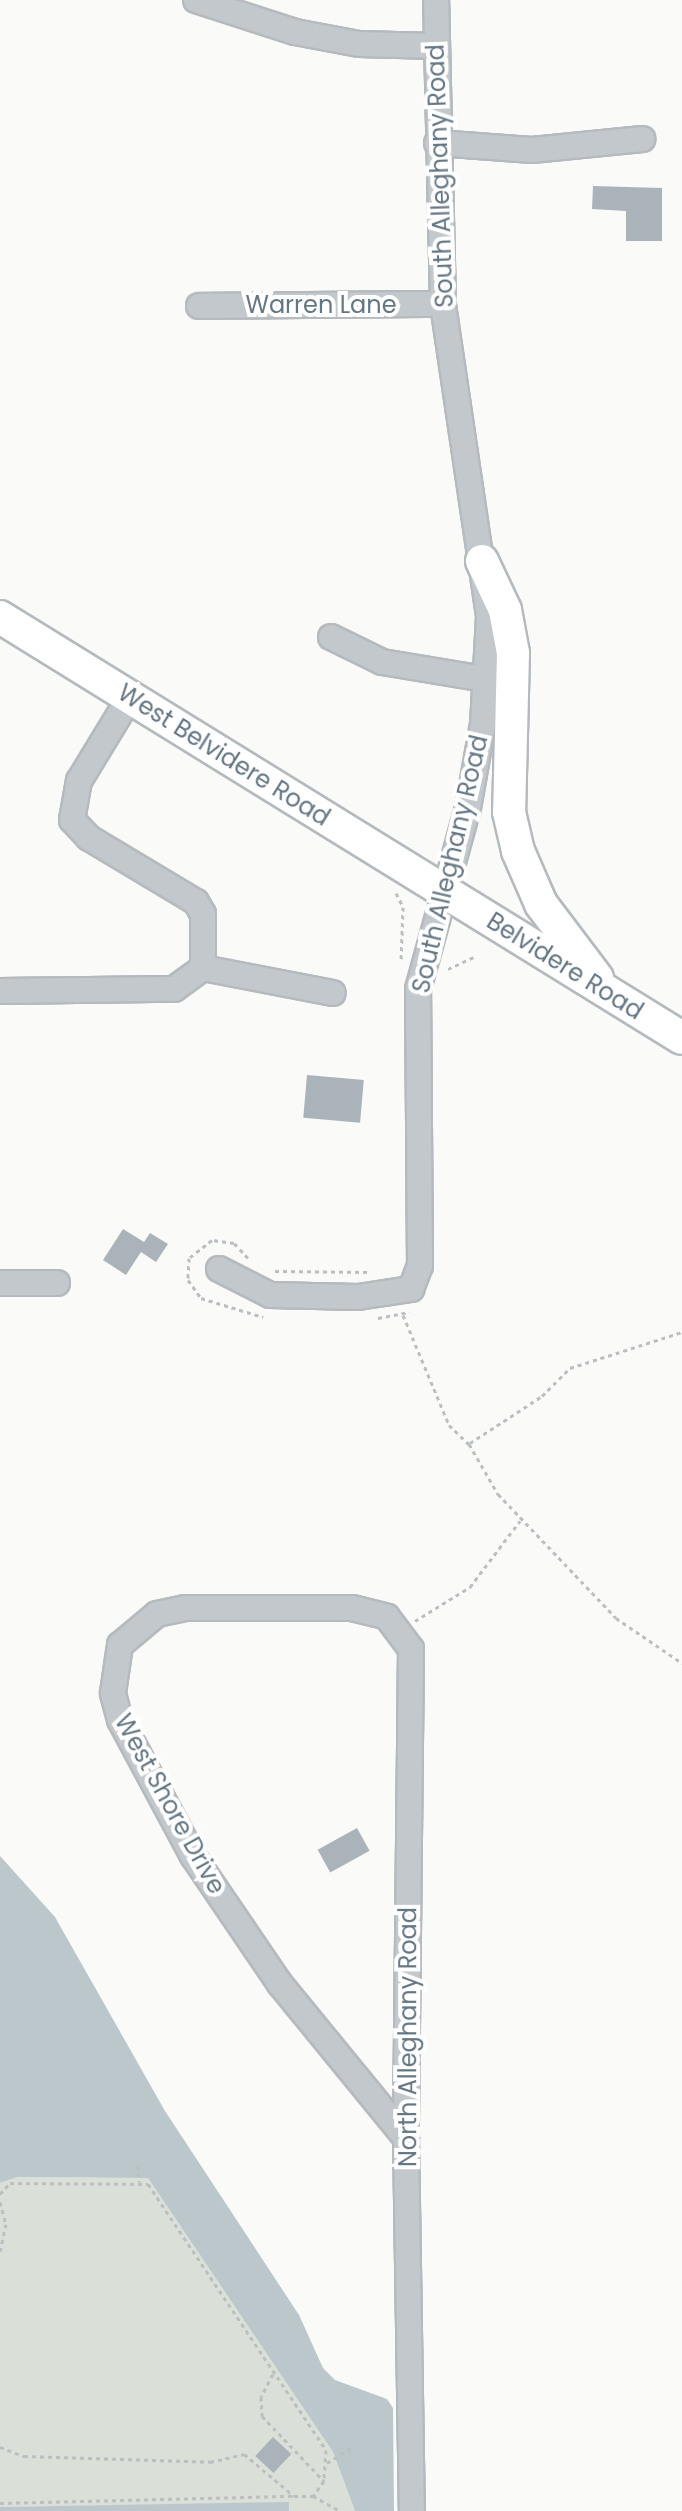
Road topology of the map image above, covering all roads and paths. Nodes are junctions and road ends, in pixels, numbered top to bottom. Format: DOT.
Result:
graph roads {
  1 [pos="436,0"];
  2 [pos="203,1"];
  3 [pos="435,46"];
  4 [pos="642,139"];
  5 [pos="437,143"];
  6 [pos="443,304"];
  7 [pos="199,306"];
  8 [pos="482,561"];
  9 [pos="0,617"];
  10 [pos="331,637"];
  11 [pos="485,679"];
  12 [pos="130,697"];
  13 [pos="396,893"];
  14 [pos="447,893"];
  15 [pos="476,956"];
  16 [pos="203,968"];
  17 [pos="401,972"];
  18 [pos="442,976"];
  19 [pos="0,991"];
  20 [pos="333,993"];
  21 [pos="608,993"];
  22 [pos="682,1038"];
  23 [pos="253,1264"];
  24 [pos="219,1269"];
  25 [pos="270,1271"];
  26 [pos="382,1272"];
  27 [pos="0,1283"];
  28 [pos="57,1283"];
  29 [pos="405,1306"];
  30 [pos="367,1318"];
  31 [pos="276,1319"];
  32 [pos="682,1332"];
  33 [pos="469,1444"];
  34 [pos="521,1521"];
  35 [pos="401,1628"];
  36 [pos="682,1663"];
  37 [pos="406,2138"];
  38 [pos="138,2165"];
  39 [pos="139,2182"];
  40 [pos="0,2194"];
  41 [pos="0,2202"];
  42 [pos="6,2224"];
  43 [pos="0,2225"];
  44 [pos="0,2253"];
  45 [pos="273,2374"];
  46 [pos="0,2447"];
  47 [pos="353,2447"];
  48 [pos="0,2454"];
  49 [pos="11,2454"];
  50 [pos="327,2463"];
  51 [pos="324,2481"];
  52 [pos="294,2496"];
  53 [pos="313,2496"];
  54 [pos="0,2503"];
  55 [pos="340,2511"];
  56 [pos="412,2511"];
  1 -- 3 [label="street, South Alleghany Road"];
  2 -- 3 [label="street"];
  3 -- 5 [label="street, South Alleghany Road"];
  4 -- 5 [label="street"];
  5 -- 6 [label="street, South Alleghany Road"];
  6 -- 7 [label="street, Warren Lane"];
  6 -- 8 [label="street, South Alleghany Road"];
  8 -- 11 [label="street, South Alleghany Road"];
  8 -- 21 [label="main road"];
  9 -- 12 [label="main road, West Belvidere Road"];
  10 -- 11 [label="street"];
  11 -- 14 [label="street, South Alleghany Road"];
  12 -- 14 [label="main road, West Belvidere Road"];
  12 -- 16 [label="street"];
  13 -- 17 [label="path"];
  14 -- 21 [label="main road, Belvidere Road"];
  14 -- 29 [label="street, South Alleghany Road"];
  15 -- 18 [label="path"];
  16 -- 19 [label="street"];
  16 -- 20 [label="street"];
  21 -- 22 [label="main road, Belvidere Road"];
  23 -- 31 [label="path"];
  24 -- 29 [label="street"];
  25 -- 26 [label="path"];
  27 -- 28 [label="street"];
  29 -- 30 [label="path"];
  29 -- 33 [label="path"];
  32 -- 33 [label="path"];
  33 -- 34 [label="path"];
  34 -- 35 [label="path"];
  34 -- 36 [label="path"];
  35 -- 37 [label="street, North Alleghany Road"];
  35 -- 37 [label="street, West Shore Drive"];
  37 -- 56 [label="street, North Alleghany Road"];
  38 -- 39 [label="path"];
  39 -- 40 [label="path"];
  39 -- 45 [label="path"];
  41 -- 42 [label="path"];
  42 -- 43 [label="path"];
  42 -- 44 [label="path"];
  45 -- 50 [label="path"];
  45 -- 51 [label="path"];
  46 -- 49 [label="path"];
  47 -- 50 [label="path"];
  48 -- 49 [label="path"];
  49 -- 52 [label="path"];
  50 -- 51 [label="path"];
  51 -- 53 [label="path"];
  52 -- 53 [label="path"];
  52 -- 54 [label="path"];
  53 -- 55 [label="path"];
}
